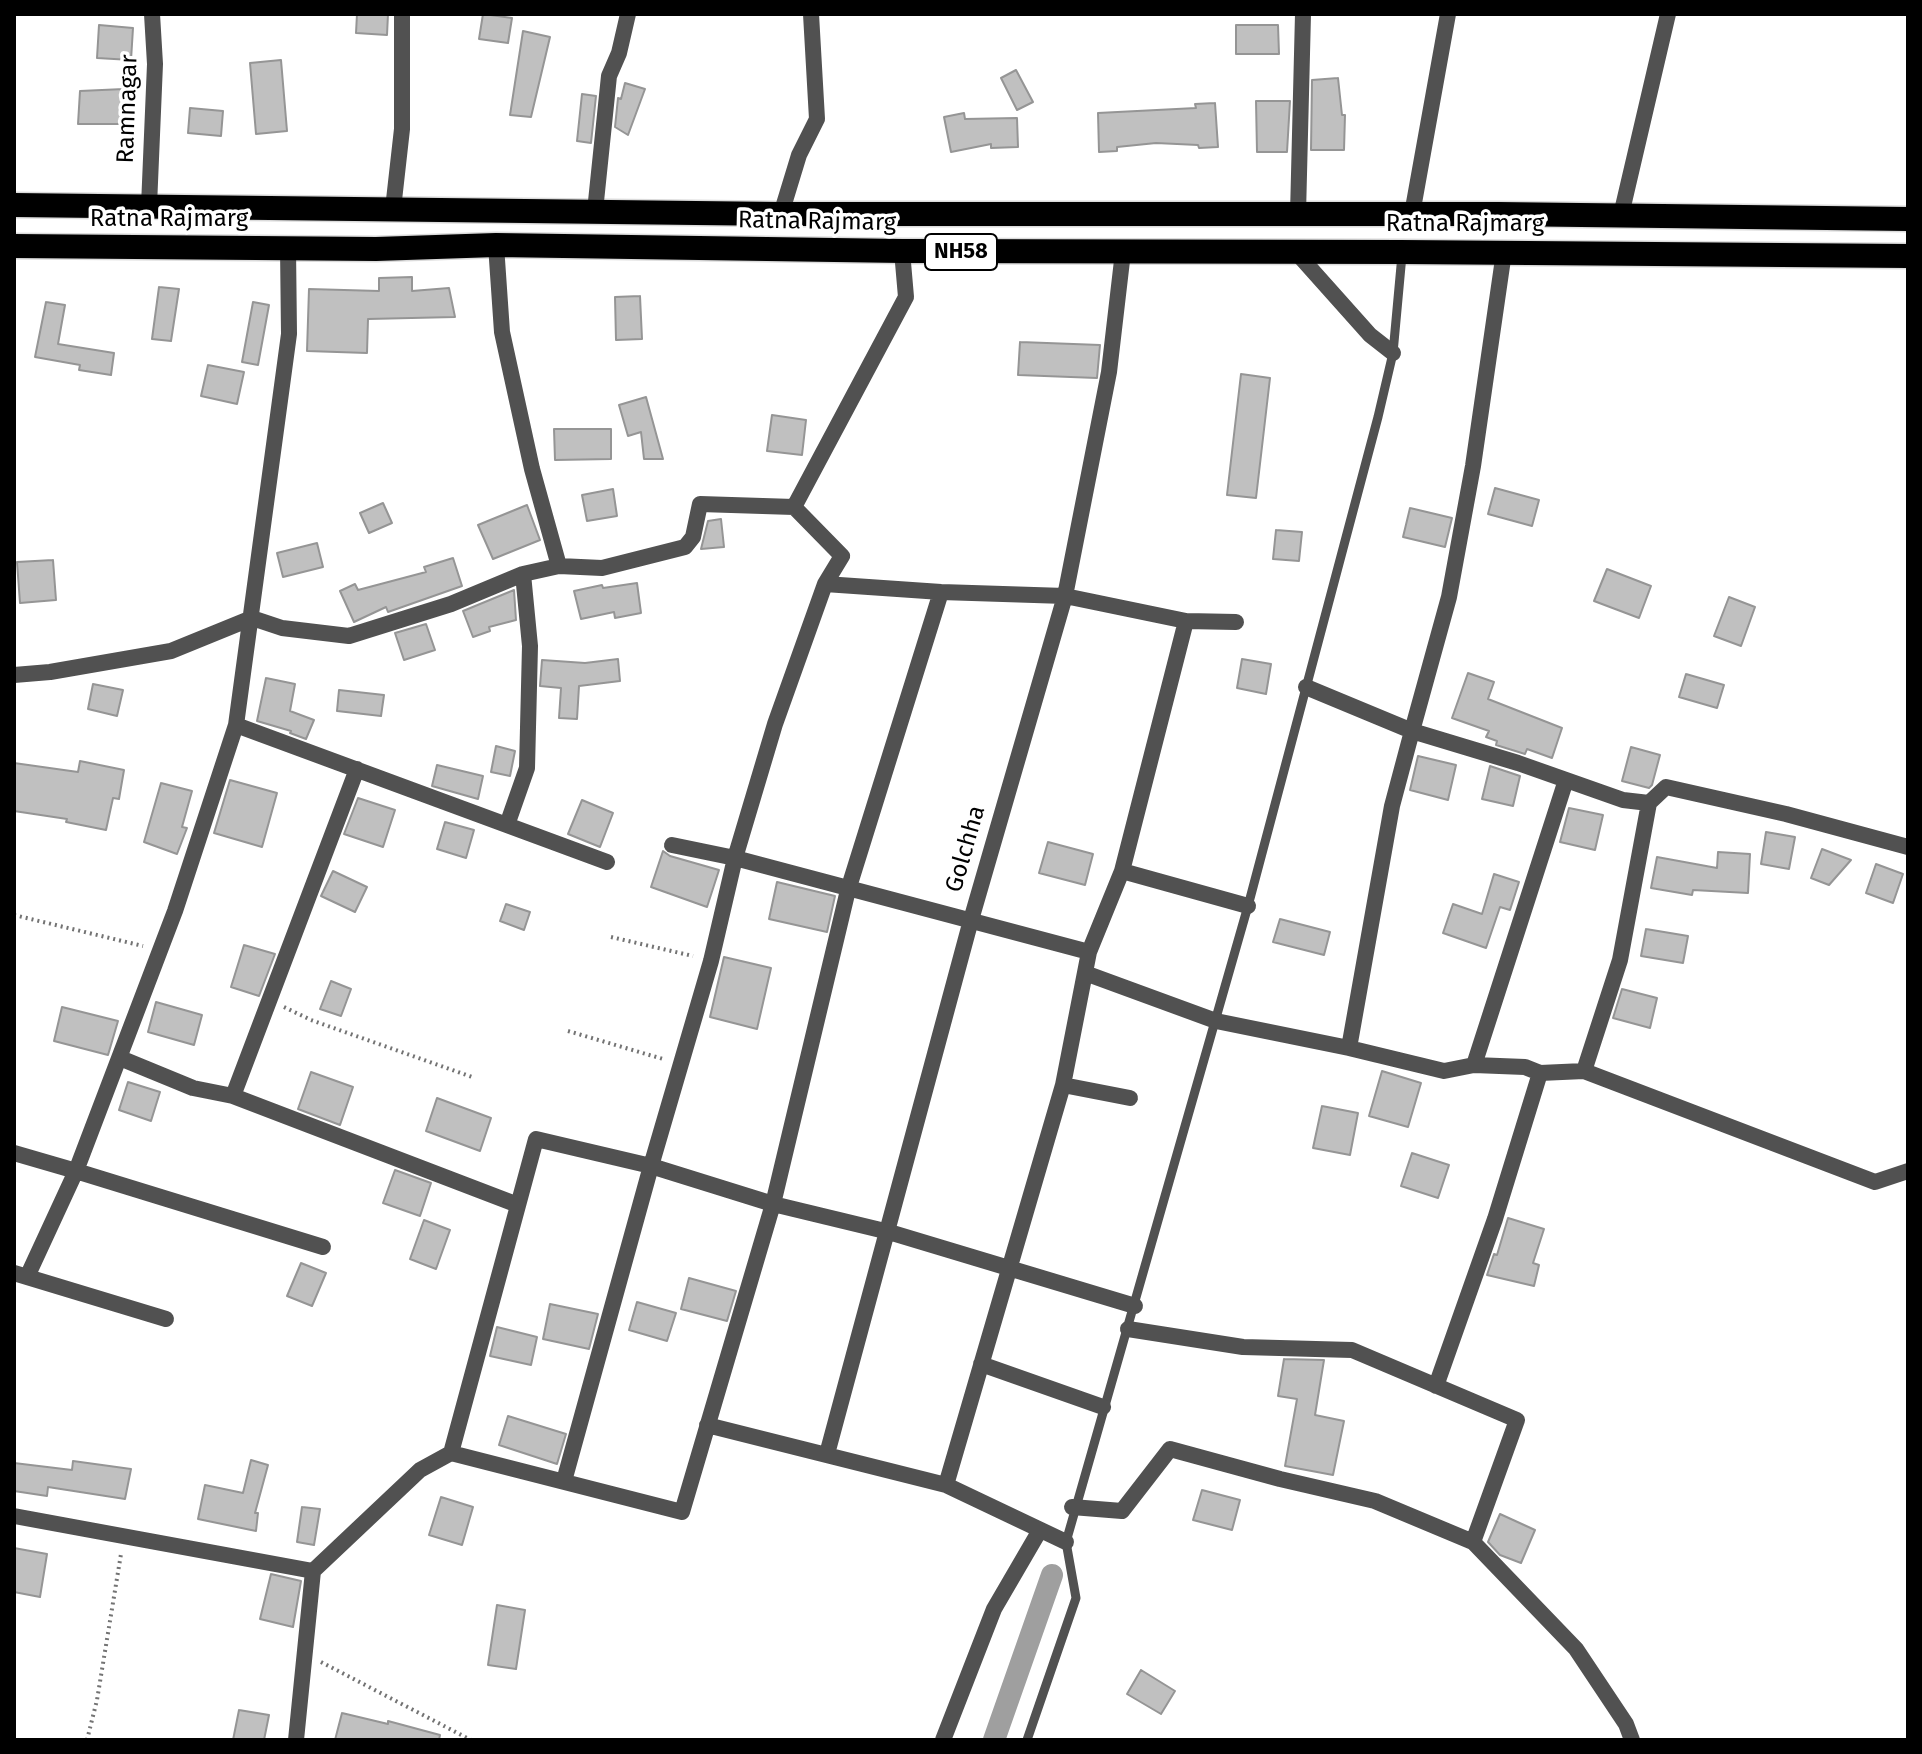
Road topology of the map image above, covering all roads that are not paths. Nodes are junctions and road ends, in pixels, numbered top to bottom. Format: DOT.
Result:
graph roads {
  1 [pos="152,14"];
  2 [pos="402,14"];
  3 [pos="628,14"];
  4 [pos="811,14"];
  5 [pos="1303,14"];
  6 [pos="1448,14"];
  7 [pos="1668,14"];
  8 [pos="14,205"];
  9 [pos="149,206"];
  10 [pos="393,209"];
  11 [pos="595,211"];
  12 [pos="781,214"];
  13 [pos="1298,214"];
  14 [pos="1412,214"];
  15 [pos="1621,215"];
  16 [pos="1908,219"];
  17 [pos="496,245"];
  18 [pos="14,246"];
  19 [pos="288,248"];
  20 [pos="902,251"];
  21 [pos="1295,251"];
  22 [pos="1123,252"];
  23 [pos="1402,252"];
  24 [pos="1504,252"];
  25 [pos="1908,256"];
  26 [pos="1393,353"];
  27 [pos="794,507"];
  28 [pos="559,566"];
  29 [pos="523,574"];
  30 [pos="825,584"];
  31 [pos="941,592"];
  32 [pos="1065,596"];
  33 [pos="252,618"];
  34 [pos="1186,621"];
  35 [pos="1236,622"];
  36 [pos="14,675"];
  37 [pos="1306,687"];
  38 [pos="236,725"];
  39 [pos="1412,731"];
  40 [pos="357,769"];
  41 [pos="1566,780"];
  42 [pos="1649,803"];
  43 [pos="507,825"];
  44 [pos="672,845"];
  45 [pos="1908,847"];
  46 [pos="735,858"];
  47 [pos="607,862"];
  48 [pos="1122,871"];
  49 [pos="848,890"];
  50 [pos="1248,906"];
  51 [pos="971,920"];
  52 [pos="1089,952"];
  53 [pos="1085,973"];
  54 [pos="1216,1021"];
  55 [pos="1349,1048"];
  56 [pos="120,1058"];
  57 [pos="1474,1065"];
  58 [pos="1584,1071"];
  59 [pos="1540,1073"];
  60 [pos="1063,1085"];
  61 [pos="233,1096"];
  62 [pos="1130,1098"];
  63 [pos="14,1153"];
  64 [pos="651,1166"];
  65 [pos="76,1171"];
  66 [pos="1908,1171"];
  67 [pos="773,1204"];
  68 [pos="518,1205"];
  69 [pos="889,1232"];
  70 [pos="323,1247"];
  71 [pos="1008,1270"];
  72 [pos="20,1275"];
  73 [pos="1135,1306"];
  74 [pos="166,1319"];
  75 [pos="1128,1329"];
  76 [pos="981,1364"];
  77 [pos="1436,1386"];
  78 [pos="1103,1407"];
  79 [pos="707,1425"];
  80 [pos="451,1453"];
  81 [pos="827,1454"];
  82 [pos="564,1481"];
  83 [pos="946,1485"];
  84 [pos="1074,1507"];
  85 [pos="14,1516"];
  86 [pos="1040,1530"];
  87 [pos="1066,1542"];
  88 [pos="1473,1542"];
  89 [pos="313,1571"];
  90 [pos="296,1740"];
  91 [pos="943,1740"];
  92 [pos="1027,1740"];
  93 [pos="1632,1740"];
  1 -- 9 [label="street, Ramnagar"];
  2 -- 10 [label="street"];
  3 -- 11 [label="street"];
  4 -- 12 [label="street"];
  5 -- 13 [label="street"];
  6 -- 14 [label="street"];
  7 -- 15 [label="street"];
  8 -- 9 [label="highway, Ratna Rajmarg / NH58"];
  9 -- 10 [label="highway, Ratna Rajmarg / NH58"];
  10 -- 11 [label="highway, Ratna Rajmarg / NH58"];
  11 -- 12 [label="highway, Ratna Rajmarg / NH58"];
  12 -- 13 [label="highway, Ratna Rajmarg / NH58"];
  13 -- 14 [label="highway, Ratna Rajmarg / NH58"];
  14 -- 15 [label="highway, Ratna Rajmarg / NH58"];
  15 -- 16 [label="highway, Ratna Rajmarg / NH58"];
  17 -- 19 [label="highway, Ratna Rajmarg / NH58"];
  17 -- 20 [label="highway, Ratna Rajmarg / NH58"];
  17 -- 28 [label="street"];
  18 -- 19 [label="highway, Ratna Rajmarg / NH58"];
  19 -- 33 [label="street"];
  20 -- 22 [label="highway, Ratna Rajmarg / NH58"];
  20 -- 27 [label="street"];
  21 -- 22 [label="highway, Ratna Rajmarg / NH58"];
  21 -- 23 [label="highway, Ratna Rajmarg / NH58"];
  21 -- 26 [label="street"];
  22 -- 32 [label="street, Golchha"];
  23 -- 24 [label="highway, Ratna Rajmarg / NH58"];
  23 -- 26 [label="lane"];
  24 -- 25 [label="highway, Ratna Rajmarg / NH58"];
  24 -- 39 [label="street"];
  26 -- 37 [label="lane"];
  27 -- 28 [label="street"];
  27 -- 30 [label="street"];
  28 -- 29 [label="street"];
  29 -- 33 [label="street"];
  29 -- 43 [label="street"];
  30 -- 31 [label="street"];
  30 -- 46 [label="street"];
  31 -- 32 [label="street"];
  31 -- 49 [label="street"];
  32 -- 34 [label="street"];
  32 -- 51 [label="street, Golchha"];
  33 -- 36 [label="street"];
  33 -- 38 [label="street"];
  34 -- 35 [label="street"];
  34 -- 48 [label="street"];
  37 -- 39 [label="street"];
  37 -- 50 [label="lane"];
  38 -- 40 [label="street"];
  38 -- 56 [label="street"];
  39 -- 41 [label="street"];
  39 -- 55 [label="street"];
  40 -- 43 [label="street"];
  40 -- 61 [label="street"];
  41 -- 42 [label="street"];
  41 -- 57 [label="street"];
  42 -- 45 [label="street"];
  42 -- 58 [label="street"];
  43 -- 47 [label="street"];
  44 -- 46 [label="street"];
  46 -- 49 [label="street"];
  46 -- 64 [label="street"];
  48 -- 50 [label="street"];
  48 -- 52 [label="street"];
  49 -- 51 [label="street"];
  49 -- 67 [label="street"];
  50 -- 54 [label="lane"];
  51 -- 52 [label="street"];
  51 -- 69 [label="street, Golchha"];
  52 -- 53 [label="street"];
  53 -- 54 [label="street"];
  53 -- 60 [label="street"];
  54 -- 55 [label="street"];
  54 -- 73 [label="lane"];
  55 -- 57 [label="street"];
  56 -- 61 [label="street"];
  56 -- 65 [label="street"];
  57 -- 59 [label="street"];
  58 -- 59 [label="street"];
  58 -- 66 [label="street"];
  59 -- 77 [label="street"];
  60 -- 62 [label="street"];
  60 -- 71 [label="street"];
  61 -- 68 [label="street"];
  63 -- 65 [label="street"];
  64 -- 67 [label="street"];
  64 -- 68 [label="street"];
  64 -- 82 [label="street"];
  65 -- 70 [label="street"];
  65 -- 72 [label="street"];
  67 -- 69 [label="street"];
  67 -- 79 [label="street"];
  68 -- 80 [label="street"];
  69 -- 71 [label="street"];
  69 -- 81 [label="street, Golchha"];
  71 -- 73 [label="street"];
  71 -- 76 [label="street"];
  72 -- 74 [label="street"];
  73 -- 75 [label="lane"];
  75 -- 77 [label="street"];
  75 -- 78 [label="lane"];
  76 -- 78 [label="street"];
  76 -- 83 [label="street"];
  77 -- 88 [label="street"];
  78 -- 84 [label="lane"];
  79 -- 81 [label="street"];
  79 -- 82 [label="street"];
  80 -- 82 [label="street"];
  80 -- 89 [label="street"];
  81 -- 83 [label="street"];
  83 -- 86 [label="street"];
  84 -- 87 [label="lane"];
  84 -- 88 [label="street"];
  85 -- 89 [label="street"];
  86 -- 87 [label="street"];
  86 -- 91 [label="street"];
  87 -- 92 [label="lane"];
  88 -- 93 [label="street"];
  89 -- 90 [label="street"];
}
